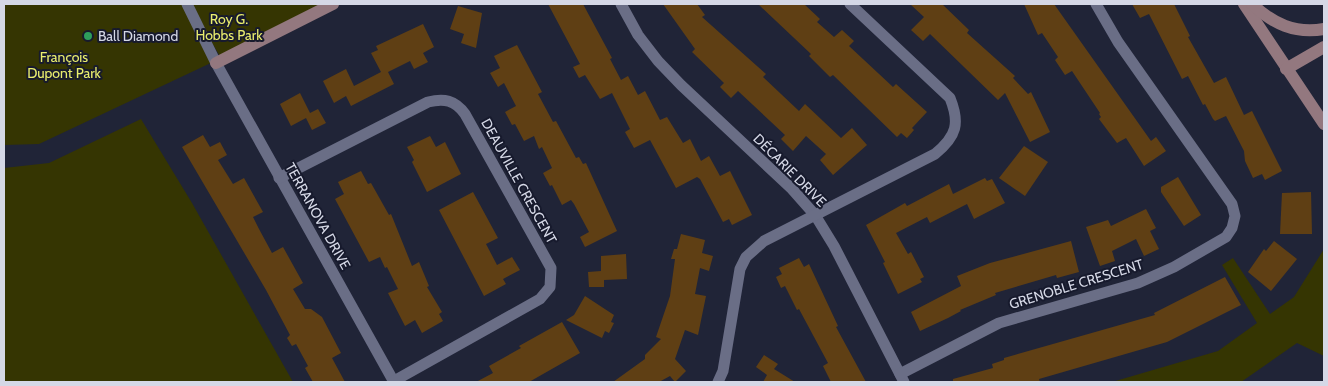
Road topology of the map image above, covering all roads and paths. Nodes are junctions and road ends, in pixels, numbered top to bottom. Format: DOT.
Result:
graph roads {
  1 [pos="187,4"];
  2 [pos="333,4"];
  3 [pos="621,4"];
  4 [pos="850,4"];
  5 [pos="1096,4"];
  6 [pos="1244,4"];
  7 [pos="1252,4"];
  8 [pos="1324,29"];
  9 [pos="1324,47"];
  10 [pos="216,63"];
  11 [pos="1286,69"];
  12 [pos="1324,124"];
  13 [pos="280,178"];
  14 [pos="815,215"];
  15 [pos="902,378"];
  16 [pos="394,382"];
  17 [pos="718,382"];
  1 -- 10 [label="street, TERRANOVA DRIVE"];
  2 -- 10 [label="main road"];
  3 -- 14 [label="street, DÉCARIE DRIVE"];
  4 -- 14 [label="street"];
  5 -- 15 [label="street, GRENOBLE CRESCENT"];
  6 -- 11 [label="main road"];
  7 -- 8 [label="main road"];
  9 -- 11 [label="main road"];
  10 -- 13 [label="street, TERRANOVA DRIVE"];
  11 -- 12 [label="main road"];
  13 -- 16 [label="street, TERRANOVA DRIVE"];
  13 -- 16 [label="street, DEAUVILLE CRESCENT"];
  14 -- 15 [label="street, DÉCARIE DRIVE"];
  14 -- 17 [label="street"];
}
